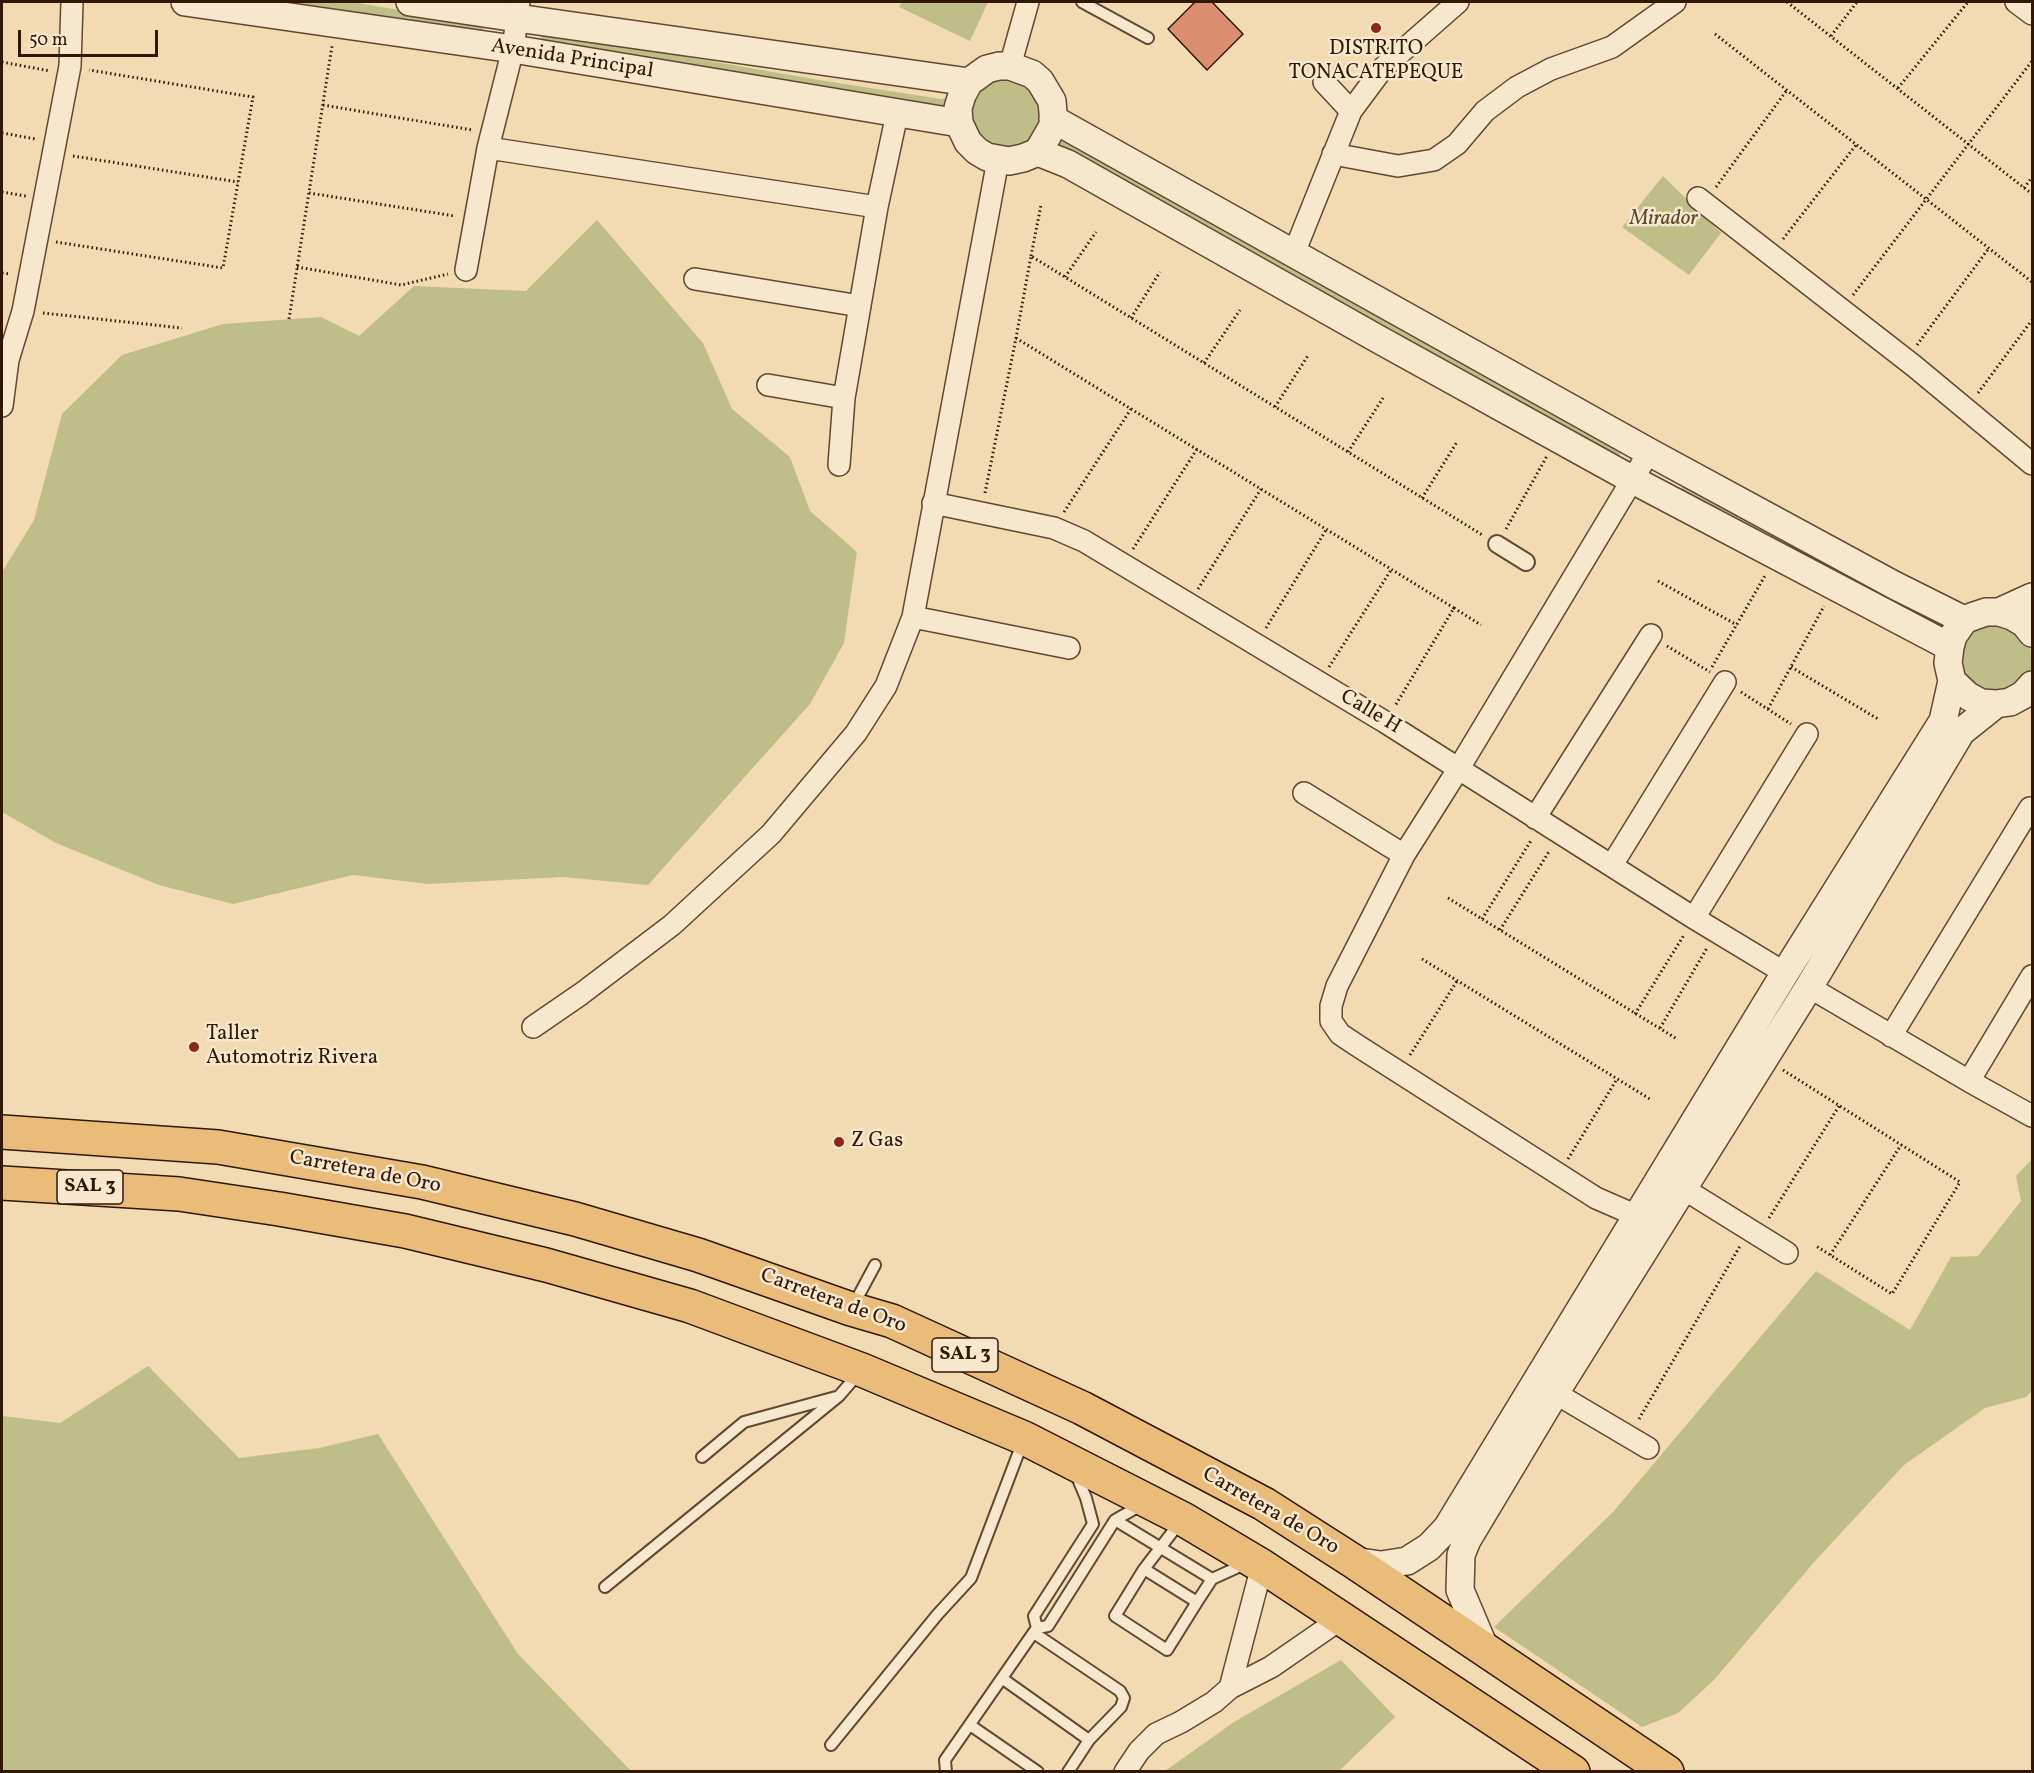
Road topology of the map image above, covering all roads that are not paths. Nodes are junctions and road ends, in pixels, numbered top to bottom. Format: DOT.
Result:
graph roads {
  1 [pos="72,2"];
  2 [pos="185,2"];
  3 [pos="410,2"];
  4 [pos="1028,2"];
  5 [pos="1082,2"];
  6 [pos="1458,2"];
  7 [pos="1675,2"];
  8 [pos="2016,2"];
  9 [pos="518,10"];
  10 [pos="2032,14"];
  11 [pos="1148,38"];
  12 [pos="513,49"];
  13 [pos="1010,66"];
  14 [pos="969,82"];
  15 [pos="1324,82"];
  16 [pos="1351,111"];
  17 [pos="897,114"];
  18 [pos="1053,119"];
  19 [pos="959,123"];
  20 [pos="489,141"];
  21 [pos="1038,152"];
  22 [pos="1333,154"];
  23 [pos="998,160"];
  24 [pos="1701,200"];
  25 [pos="877,207"];
  26 [pos="1294,254"];
  27 [pos="466,270"];
  28 [pos="694,279"];
  29 [pos="860,306"];
  30 [pos="5,360"];
  31 [pos="768,385"];
  32 [pos="844,398"];
  33 [pos="2,406"];
  34 [pos="1649,452"];
  35 [pos="2032,464"];
  36 [pos="839,465"];
  37 [pos="1634,480"];
  38 [pos="933,503"];
  39 [pos="1497,544"];
  40 [pos="1526,561"];
  41 [pos="2032,597"];
  42 [pos="1999,612"];
  43 [pos="913,617"];
  44 [pos="1964,620"];
  45 [pos="2032,633"];
  46 [pos="1651,635"];
  47 [pos="1950,647"];
  48 [pos="1069,648"];
  49 [pos="1717,677"];
  50 [pos="1952,681"];
  51 [pos="2029,693"];
  52 [pos="1996,704"];
  53 [pos="1807,734"];
  54 [pos="1460,768"];
  55 [pos="1304,793"];
  56 [pos="2030,808"];
  57 [pos="1539,820"];
  58 [pos="1404,855"];
  59 [pos="1612,865"];
  60 [pos="1694,918"];
  61 [pos="1785,973"];
  62 [pos="2032,976"];
  63 [pos="1809,987"];
  64 [pos="533,1027"];
  65 [pos="1891,1036"];
  66 [pos="1969,1082"];
  67 [pos="2032,1116"];
  68 [pos="2,1132"];
  69 [pos="178,1143"];
  70 [pos="283,1158"];
  71 [pos="2,1183"];
  72 [pos="1684,1189"];
  73 [pos="179,1194"];
  74 [pos="279,1209"];
  75 [pos="1649,1221"];
  76 [pos="1787,1252"];
  77 [pos="875,1265"];
  78 [pos="851,1309"];
  79 [pos="862,1370"];
  80 [pos="1555,1393"];
  81 [pos="839,1396"];
  82 [pos="1024,1438"];
  83 [pos="1648,1448"];
  84 [pos="702,1457"];
  85 [pos="1070,1462"];
  86 [pos="1148,1501"];
  87 [pos="1183,1519"];
  88 [pos="1115,1520"];
  89 [pos="1160,1547"];
  90 [pos="1353,1561"];
  91 [pos="1257,1563"];
  92 [pos="1144,1569"];
  93 [pos="1212,1579"];
  94 [pos="605,1587"];
  95 [pos="1197,1602"];
  96 [pos="1342,1618"];
  97 [pos="1039,1629"];
  98 [pos="1485,1648"];
  99 [pos="1003,1678"];
  100 [pos="1230,1688"];
  101 [pos="970,1725"];
  102 [pos="1089,1740"];
  103 [pos="831,1745"];
  104 [pos="946,1772"];
  105 [pos="1038,1772"];
  106 [pos="1068,1772"];
  107 [pos="1125,1772"];
  108 [pos="1573,1772"];
  109 [pos="1667,1772"];
  1 -- 30 [label="street"];
  2 -- 12 [label="street, Avenida Principal"];
  3 -- 9 [label="street, Avenida Principal"];
  4 -- 13 [label="street"];
  5 -- 11 [label="lane"];
  6 -- 16 [label="street"];
  7 -- 22 [label="street"];
  8 -- 10 [label="street"];
  9 -- 12 [label="street"];
  9 -- 14 [label="street, Avenida Principal"];
  12 -- 17 [label="street, Avenida Principal"];
  12 -- 20 [label="street"];
  13 -- 14 [label="street"];
  13 -- 18 [label="street"];
  14 -- 19 [label="street"];
  15 -- 16 [label="street"];
  16 -- 22 [label="street"];
  17 -- 19 [label="street, Avenida Principal"];
  17 -- 25 [label="street"];
  18 -- 21 [label="street"];
  18 -- 26 [label="street"];
  19 -- 23 [label="street"];
  20 -- 25 [label="street"];
  20 -- 27 [label="street"];
  21 -- 23 [label="street"];
  21 -- 37 [label="street"];
  22 -- 26 [label="street"];
  23 -- 38 [label="street"];
  24 -- 35 [label="street"];
  25 -- 29 [label="street"];
  26 -- 34 [label="street"];
  28 -- 29 [label="street"];
  29 -- 32 [label="street"];
  30 -- 33 [label="street"];
  31 -- 32 [label="street"];
  32 -- 36 [label="street"];
  34 -- 37 [label="street"];
  34 -- 44 [label="street"];
  37 -- 47 [label="street"];
  37 -- 54 [label="street"];
  38 -- 43 [label="street"];
  38 -- 54 [label="street, Calle H"];
  39 -- 40 [label="street"];
  41 -- 42 [label="street"];
  42 -- 44 [label="street"];
  42 -- 45 [label="street"];
  43 -- 48 [label="street"];
  43 -- 64 [label="street"];
  44 -- 47 [label="street"];
  46 -- 57 [label="street"];
  47 -- 50 [label="street"];
  49 -- 59 [label="street"];
  50 -- 52 [label="street"];
  50 -- 61 [label="street"];
  51 -- 52 [label="street"];
  52 -- 63 [label="street"];
  53 -- 60 [label="street"];
  54 -- 57 [label="street, Calle H"];
  54 -- 58 [label="street"];
  55 -- 58 [label="street"];
  56 -- 65 [label="street"];
  57 -- 59 [label="street, Calle H"];
  58 -- 75 [label="street"];
  59 -- 60 [label="street, Calle H"];
  60 -- 61 [label="street, Calle H"];
  61 -- 63 [label="street"];
  61 -- 75 [label="street"];
  62 -- 66 [label="street"];
  63 -- 65 [label="street"];
  63 -- 72 [label="street"];
  65 -- 66 [label="street"];
  66 -- 67 [label="street"];
  68 -- 69 [label="highway, Carretera de Oro / SAL 3"];
  69 -- 70 [label="highway, Carretera de Oro / SAL 3"];
  69 -- 73 [label="highway"];
  70 -- 74 [label="highway"];
  70 -- 78 [label="highway, Carretera de Oro / SAL 3"];
  71 -- 73 [label="highway, SAL 3"];
  72 -- 75 [label="street"];
  72 -- 76 [label="street"];
  73 -- 74 [label="highway, SAL 3"];
  74 -- 79 [label="highway, SAL 3"];
  75 -- 80 [label="street"];
  75 -- 90 [label="street"];
  77 -- 78 [label="lane"];
  78 -- 90 [label="highway, Carretera de Oro / SAL 3"];
  79 -- 81 [label="lane"];
  79 -- 82 [label="highway, SAL 3"];
  80 -- 83 [label="street"];
  80 -- 98 [label="street"];
  81 -- 84 [label="lane"];
  81 -- 94 [label="lane"];
  82 -- 85 [label="highway, SAL 3"];
  82 -- 103 [label="lane"];
  85 -- 86 [label="highway, SAL 3"];
  85 -- 97 [label="lane"];
  86 -- 87 [label="highway, SAL 3"];
  86 -- 88 [label="lane"];
  87 -- 89 [label="lane"];
  87 -- 91 [label="highway, SAL 3"];
  88 -- 89 [label="lane"];
  88 -- 97 [label="lane"];
  89 -- 92 [label="lane"];
  89 -- 93 [label="lane"];
  90 -- 98 [label="highway, Carretera de Oro / SAL 3"];
  91 -- 93 [label="lane"];
  91 -- 96 [label="highway, SAL 3"];
  91 -- 100 [label="street"];
  92 -- 95 [label="lane"];
  92 -- 95 [label="lane"];
  93 -- 95 [label="lane"];
  96 -- 100 [label="street"];
  96 -- 108 [label="highway, SAL 3"];
  97 -- 99 [label="lane"];
  97 -- 102 [label="lane"];
  98 -- 109 [label="highway, Carretera de Oro / SAL 3"];
  99 -- 101 [label="lane"];
  99 -- 102 [label="lane"];
  100 -- 107 [label="street"];
  101 -- 104 [label="lane"];
  101 -- 105 [label="lane"];
  102 -- 106 [label="lane"];
}
